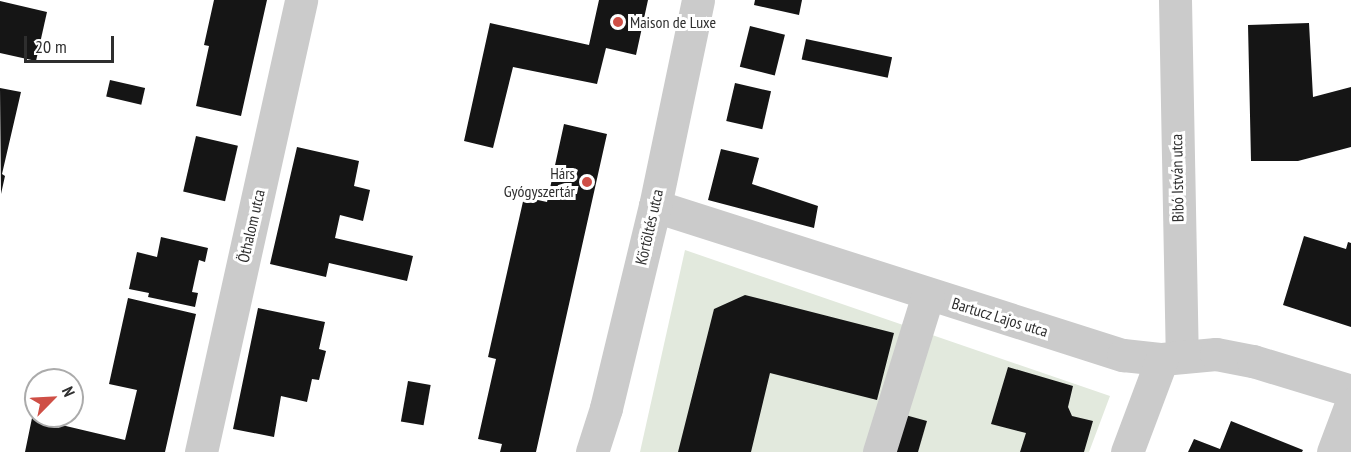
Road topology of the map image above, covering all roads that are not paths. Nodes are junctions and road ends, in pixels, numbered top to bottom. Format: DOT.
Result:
graph roads {
  1 [pos="301,0"];
  2 [pos="698,0"];
  3 [pos="1175,0"];
  4 [pos="655,206"];
  5 [pos="928,295"];
  6 [pos="1172,358"];
  7 [pos="1351,391"];
  8 [pos="1351,404"];
  9 [pos="201,452"];
  10 [pos="592,452"];
  11 [pos="879,452"];
  12 [pos="1127,452"];
  13 [pos="1333,452"];
  1 -- 9 [label="street, Öthalom utca"];
  2 -- 4 [label="street, Körtöltés utca"];
  3 -- 6 [label="street, Bibó István utca"];
  4 -- 5 [label="street, Bartucz Lajos utca"];
  4 -- 10 [label="street, Körtöltés utca"];
  5 -- 6 [label="street, Bartucz Lajos utca"];
  5 -- 11 [label="street"];
  6 -- 7 [label="street, Bartucz Lajos utca"];
  6 -- 12 [label="street"];
  8 -- 13 [label="street"];
}
